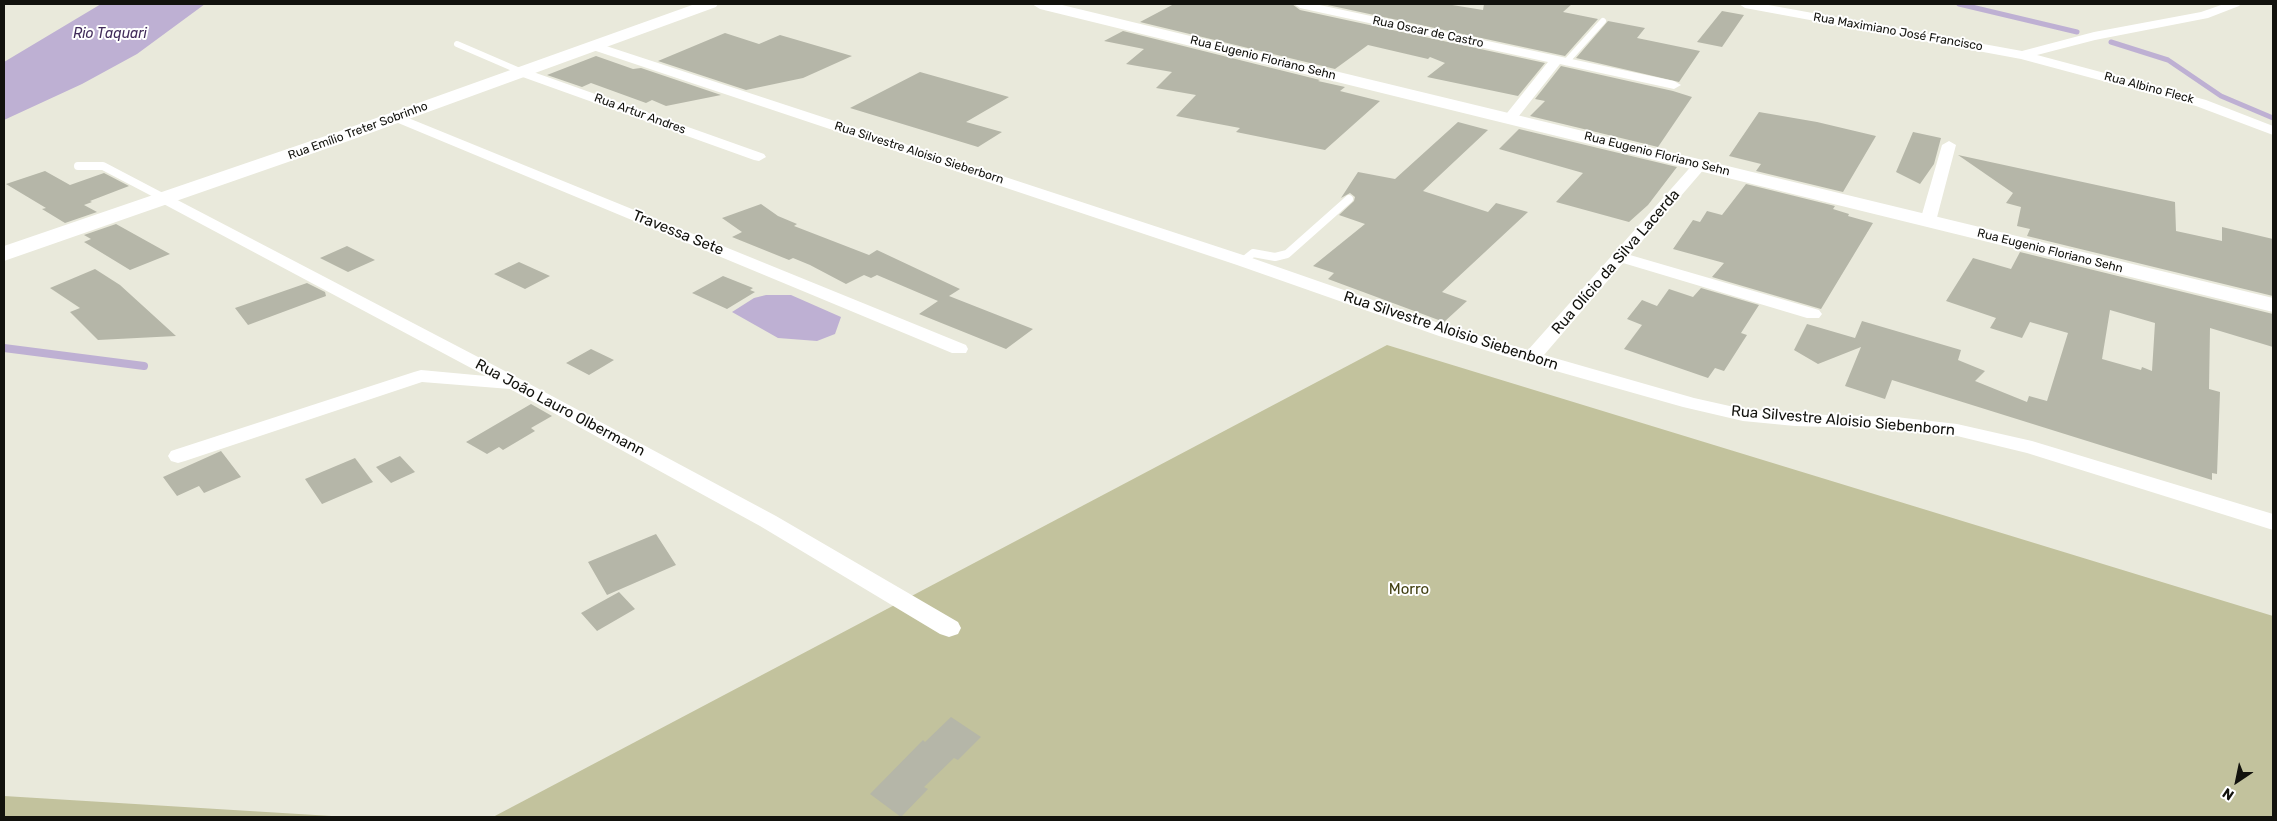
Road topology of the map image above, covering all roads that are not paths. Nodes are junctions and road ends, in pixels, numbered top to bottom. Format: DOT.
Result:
graph roads {
  1 [pos="710,4"];
  2 [pos="1040,4"];
  3 [pos="1300,4"];
  4 [pos="1745,4"];
  5 [pos="2230,4"];
  6 [pos="1603,21"];
  7 [pos="457,44"];
  8 [pos="594,46"];
  9 [pos="2022,55"];
  10 [pos="1561,61"];
  11 [pos="522,72"];
  12 [pos="1674,85"];
  13 [pos="396,117"];
  14 [pos="1510,118"];
  15 [pos="2273,131"];
  16 [pos="1949,145"];
  17 [pos="759,157"];
  18 [pos="1700,165"];
  19 [pos="78,166"];
  20 [pos="164,198"];
  21 [pos="1349,199"];
  22 [pos="1928,221"];
  23 [pos="4,254"];
  24 [pos="1620,257"];
  25 [pos="1243,261"];
  26 [pos="2273,305"];
  27 [pos="1813,314"];
  28 [pos="959,350"];
  29 [pos="1531,358"];
  30 [pos="517,384"];
  31 [pos="178,456"];
  32 [pos="2273,522"];
  33 [pos="949,628"];
  1 -- 8 [label="main road, Rua Emílio Treter Sobrinho"];
  2 -- 14 [label="street, Rua Eugenio Floriano Sehn"];
  3 -- 10 [label="street, Rua Oscar de Castro"];
  4 -- 9 [label="street, Rua Maximiano José Francisco"];
  5 -- 9 [label="street"];
  6 -- 10 [label="lane"];
  7 -- 11 [label="lane"];
  8 -- 11 [label="main road, Rua Emílio Treter Sobrinho"];
  8 -- 25 [label="street, Rua Silvestre Aloisio Sieberborn"];
  9 -- 15 [label="street, Rua Albino Fleck"];
  10 -- 12 [label="street, Rua Oscar de Castro"];
  10 -- 14 [label="street"];
  11 -- 13 [label="main road, Rua Emílio Treter Sobrinho"];
  11 -- 17 [label="street, Rua Artur Andres"];
  13 -- 20 [label="main road, Rua Emílio Treter Sobrinho"];
  13 -- 28 [label="street, Travessa Sete"];
  14 -- 18 [label="street, Rua Eugenio Floriano Sehn"];
  16 -- 22 [label="street"];
  18 -- 22 [label="street, Rua Eugenio Floriano Sehn"];
  18 -- 24 [label="street, Rua Olício da Silva Lacerda"];
  19 -- 20 [label="lane"];
  20 -- 23 [label="main road, Rua Emílio Treter Sobrinho"];
  20 -- 30 [label="street, Rua João Lauro Olbermann"];
  21 -- 25 [label="lane"];
  22 -- 26 [label="street, Rua Eugenio Floriano Sehn"];
  24 -- 27 [label="street"];
  24 -- 29 [label="street, Rua Olício da Silva Lacerda"];
  25 -- 29 [label="street, Rua Silvestre Aloisio Siebenborn"];
  29 -- 32 [label="street, Rua Silvestre Aloisio Siebenborn"];
  30 -- 31 [label="street"];
  30 -- 33 [label="street, Rua João Lauro Olbermann"];
}
